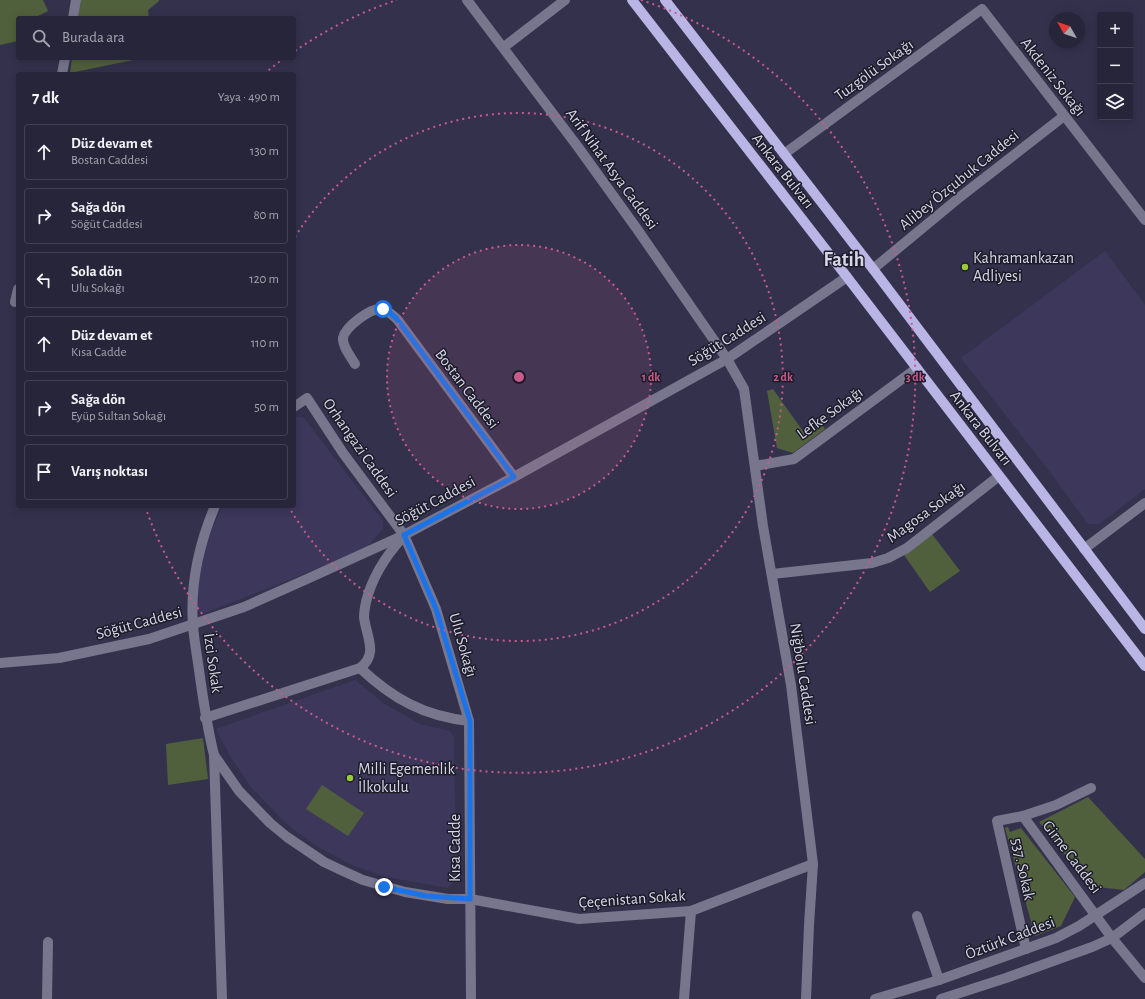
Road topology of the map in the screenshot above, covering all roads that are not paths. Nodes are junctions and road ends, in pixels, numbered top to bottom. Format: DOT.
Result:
graph roads {
  1 [pos="76,0"];
  2 [pos="467,0"];
  3 [pos="565,0"];
  4 [pos="632,0"];
  5 [pos="665,0"];
  6 [pos="982,9"];
  7 [pos="73,16"];
  8 [pos="504,47"];
  9 [pos="65,60"];
  10 [pos="62,72"];
  11 [pos="1064,116"];
  12 [pos="784,154"];
  13 [pos="1145,220"];
  14 [pos="873,269"];
  15 [pos="847,277"];
  16 [pos="727,359"];
  17 [pos="355,364"];
  18 [pos="917,368"];
  19 [pos="296,405"];
  20 [pos="755,466"];
  21 [pos="1000,476"];
  22 [pos="514,477"];
  23 [pos="1145,503"];
  24 [pos="213,508"];
  25 [pos="404,535"];
  26 [pos="1084,549"];
  27 [pos="772,574"];
  28 [pos="193,625"];
  29 [pos="1145,629"];
  30 [pos="0,664"];
  31 [pos="1145,666"];
  32 [pos="360,668"];
  33 [pos="205,718"];
  34 [pos="470,721"];
  35 [pos="214,754"];
  36 [pos="1091,788"];
  37 [pos="1023,816"];
  38 [pos="814,864"];
  39 [pos="1145,883"];
  40 [pos="470,899"];
  41 [pos="691,911"];
  42 [pos="1145,913"];
  43 [pos="1096,915"];
  44 [pos="917,916"];
  45 [pos="1112,938"];
  46 [pos="48,942"];
  47 [pos="1026,949"];
  48 [pos="1145,978"];
  49 [pos="939,980"];
  50 [pos="47,999"];
  51 [pos="222,999"];
  52 [pos="471,999"];
  53 [pos="684,999"];
  54 [pos="806,999"];
  55 [pos="875,999"];
  56 [pos="941,999"];
  1 -- 7 [label="street"];
  2 -- 8 [label="street, Arif Nihat Asya Caddesi"];
  3 -- 8 [label="street"];
  4 -- 15 [label="main road, Ankara Bulvarı"];
  5 -- 12 [label="main road, Ankara Bulvarı"];
  6 -- 11 [label="street, Akdeniz Sokağı"];
  6 -- 12 [label="street, Tuzgölü Sokağı"];
  8 -- 16 [label="street, Arif Nihat Asya Caddesi"];
  9 -- 10 [label="street"];
  11 -- 13 [label="street, Akdeniz Sokağı"];
  11 -- 14 [label="street, Alibey Özçubuk Caddesi"];
  12 -- 14 [label="main road, Ankara Bulvarı"];
  14 -- 26 [label="main road, Ankara Bulvarı"];
  15 -- 16 [label="street, Söğüt Caddesi"];
  15 -- 18 [label="main road, Ankara Bulvarı"];
  16 -- 20 [label="street, Niğbolu Caddesi"];
  16 -- 22 [label="street, Söğüt Caddesi"];
  17 -- 22 [label="street, Bostan Caddesi"];
  18 -- 20 [label="street, Lefke Sokağı"];
  18 -- 21 [label="main road, Ankara Bulvarı"];
  19 -- 25 [label="street, Orhangazi Caddesi"];
  20 -- 27 [label="street, Niğbolu Caddesi"];
  21 -- 27 [label="street, Magosa Sokağı"];
  21 -- 31 [label="main road, Ankara Bulvarı"];
  22 -- 25 [label="street, Söğüt Caddesi"];
  23 -- 26 [label="street"];
  24 -- 28 [label="street, İzci Sokak"];
  25 -- 28 [label="street, Söğüt Caddesi"];
  25 -- 32 [label="street"];
  25 -- 34 [label="street, Ulu Sokağı"];
  26 -- 29 [label="main road, Ankara Bulvarı"];
  27 -- 38 [label="street, Niğbolu Caddesi"];
  28 -- 30 [label="street, Söğüt Caddesi"];
  28 -- 33 [label="street, İzci Sokak"];
  32 -- 33 [label="street"];
  32 -- 34 [label="street"];
  33 -- 35 [label="street, İzci Sokak"];
  34 -- 40 [label="street, Kısa Cadde"];
  35 -- 40 [label="street, Çeçenistan Sokak"];
  35 -- 51 [label="street"];
  36 -- 37 [label="street"];
  37 -- 43 [label="street, Girne Caddesi"];
  37 -- 47 [label="street, 537. Sokak"];
  38 -- 41 [label="street, Çeçenistan Sokak"];
  38 -- 54 [label="street, Niğbolu Caddesi"];
  39 -- 43 [label="street, Öztürk Caddesi"];
  40 -- 41 [label="street, Çeçenistan Sokak"];
  40 -- 52 [label="street, Kısa Cadde"];
  41 -- 53 [label="street"];
  42 -- 45 [label="street"];
  43 -- 45 [label="street, Girne Caddesi"];
  43 -- 47 [label="street, Öztürk Caddesi"];
  44 -- 49 [label="street"];
  45 -- 48 [label="street, Girne Caddesi"];
  45 -- 56 [label="street"];
  46 -- 50 [label="street"];
  47 -- 49 [label="street, Öztürk Caddesi"];
  49 -- 55 [label="street, Öztürk Caddesi"];
}
